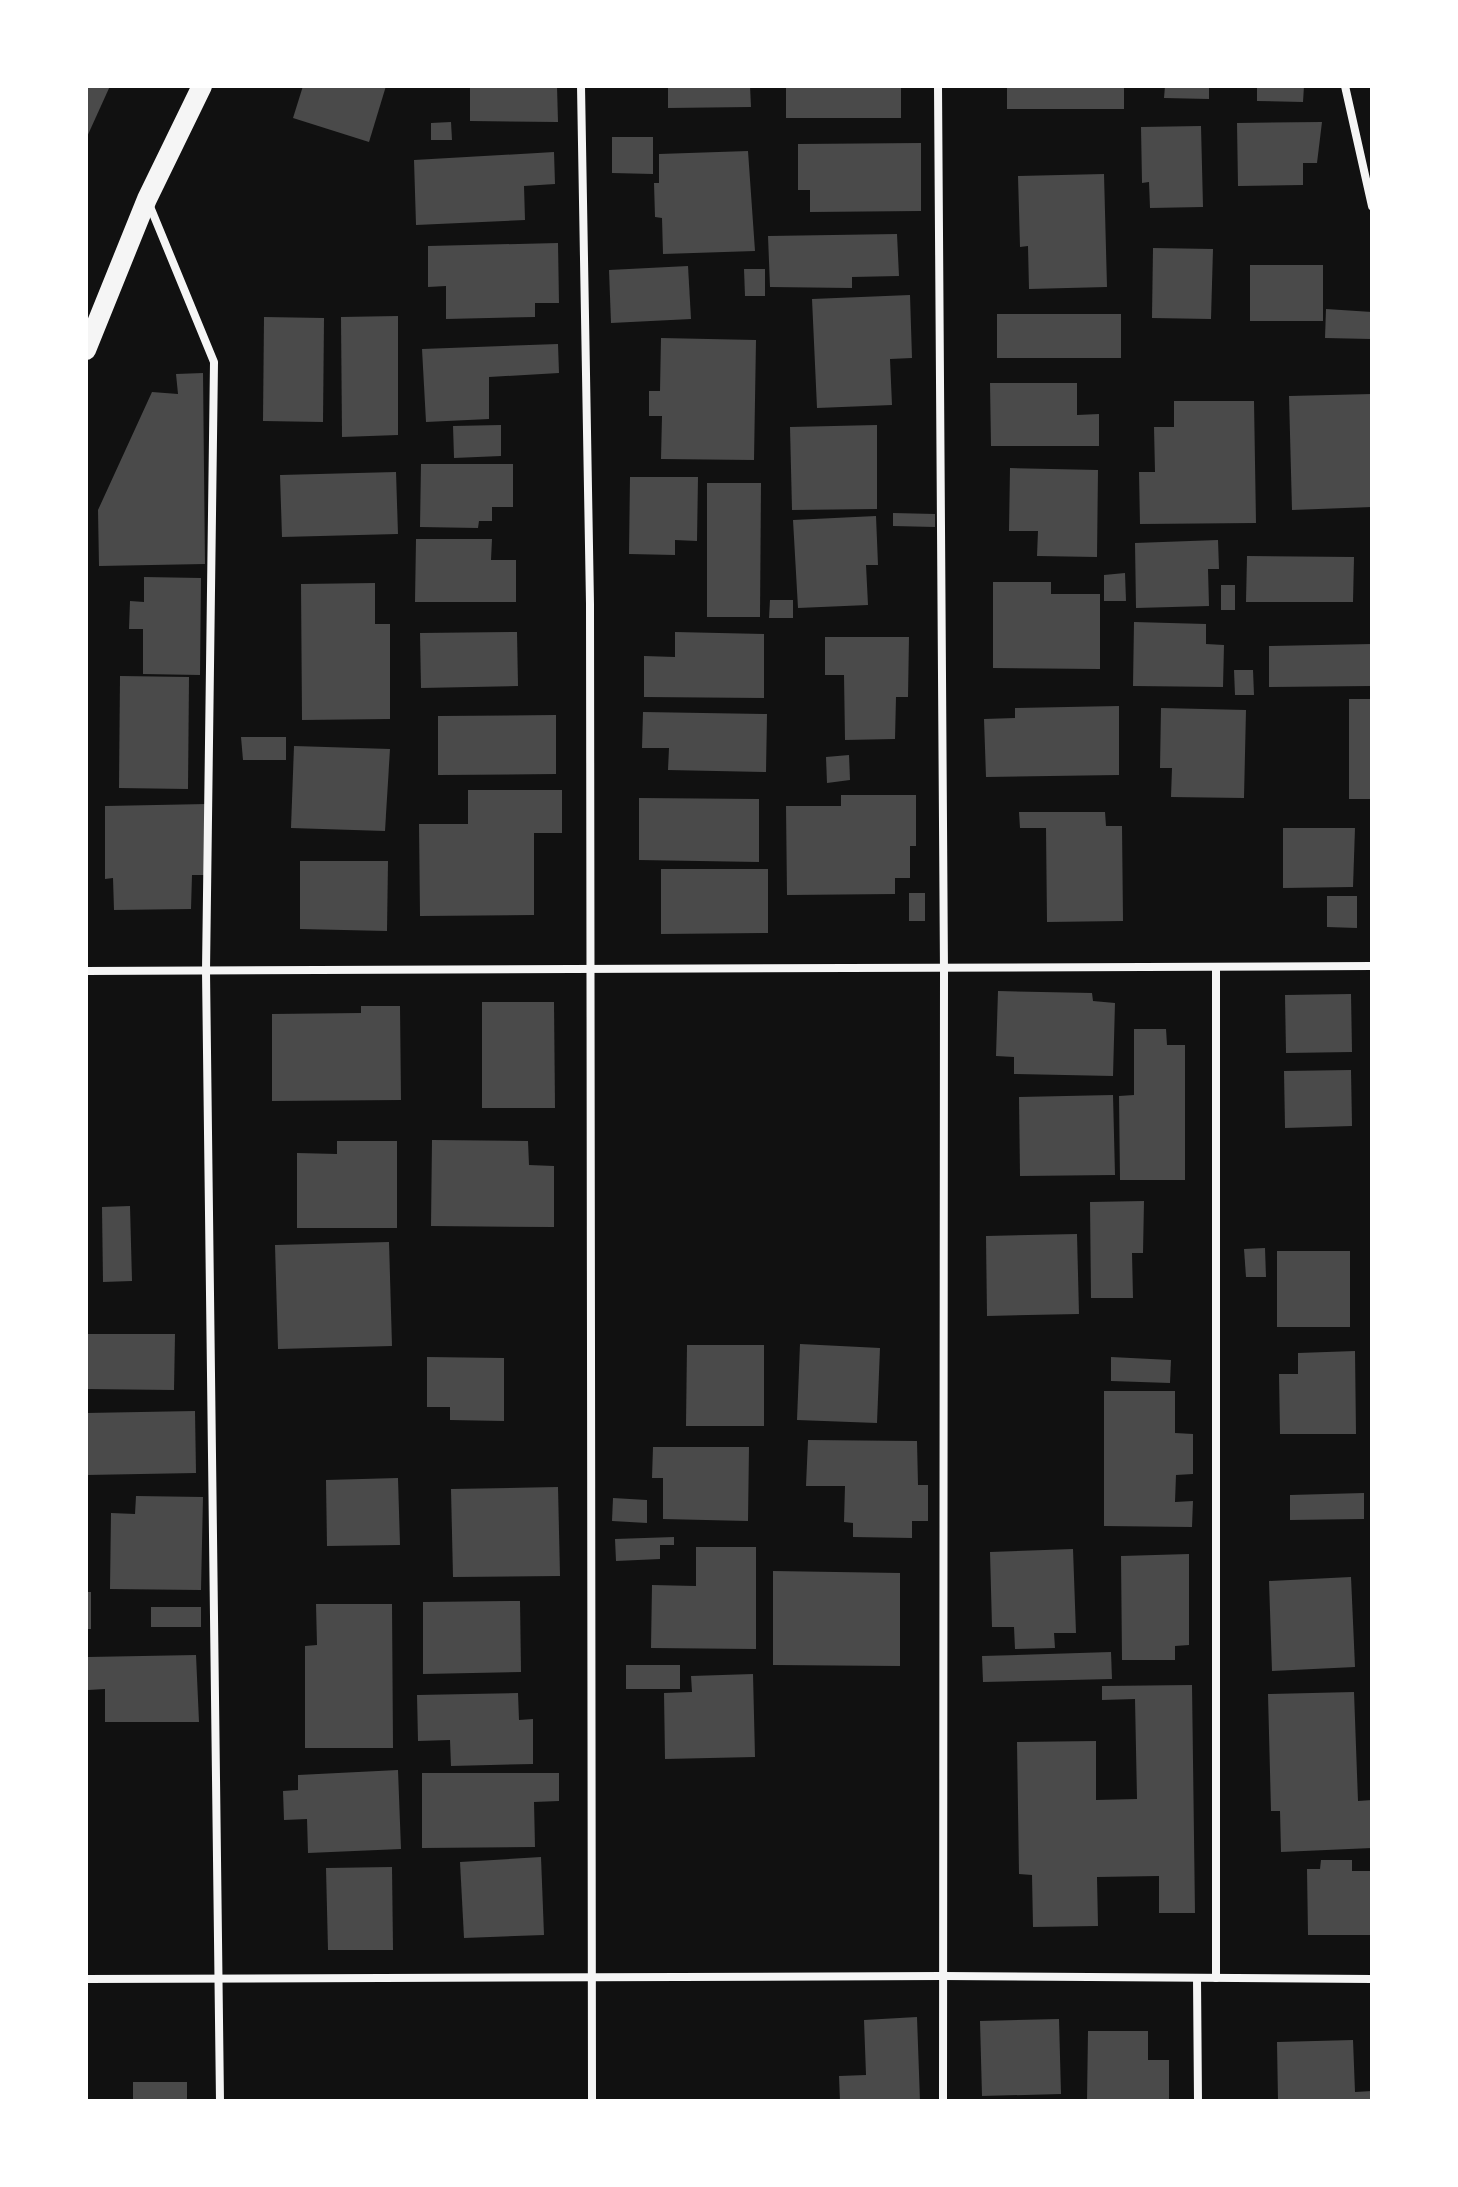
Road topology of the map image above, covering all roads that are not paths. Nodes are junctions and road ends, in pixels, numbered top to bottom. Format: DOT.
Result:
graph roads {
  1 [pos="202,86"];
  2 [pos="581,86"];
  3 [pos="938,86"];
  4 [pos="1345,86"];
  5 [pos="147,199"];
  6 [pos="1372,206"];
  7 [pos="86,350"];
  8 [pos="1372,966"];
  9 [pos="1216,968"];
  10 [pos="591,969"];
  11 [pos="86,971"];
  12 [pos="206,971"];
  13 [pos="944,971"];
  14 [pos="943,1976"];
  15 [pos="218,1978"];
  16 [pos="1197,1978"];
  17 [pos="1216,1978"];
  18 [pos="86,1979"];
  19 [pos="1372,1979"];
  20 [pos="592,1980"];
  21 [pos="220,2101"];
  22 [pos="592,2101"];
  23 [pos="943,2101"];
  24 [pos="1198,2101"];
  1 -- 5 [label="main road"];
  2 -- 10 [label="street"];
  3 -- 13 [label="street"];
  4 -- 6 [label="street"];
  5 -- 7 [label="main road"];
  5 -- 12 [label="street"];
  8 -- 9 [label="street"];
  9 -- 13 [label="street"];
  9 -- 17 [label="street"];
  10 -- 12 [label="street"];
  10 -- 13 [label="street"];
  10 -- 20 [label="street"];
  11 -- 12 [label="street"];
  12 -- 15 [label="street"];
  13 -- 14 [label="street"];
  14 -- 16 [label="street"];
  14 -- 20 [label="street"];
  14 -- 23 [label="street"];
  15 -- 18 [label="street"];
  15 -- 20 [label="street"];
  15 -- 21 [label="street"];
  16 -- 17 [label="street"];
  16 -- 24 [label="street"];
  17 -- 19 [label="street"];
  20 -- 22 [label="street"];
}
